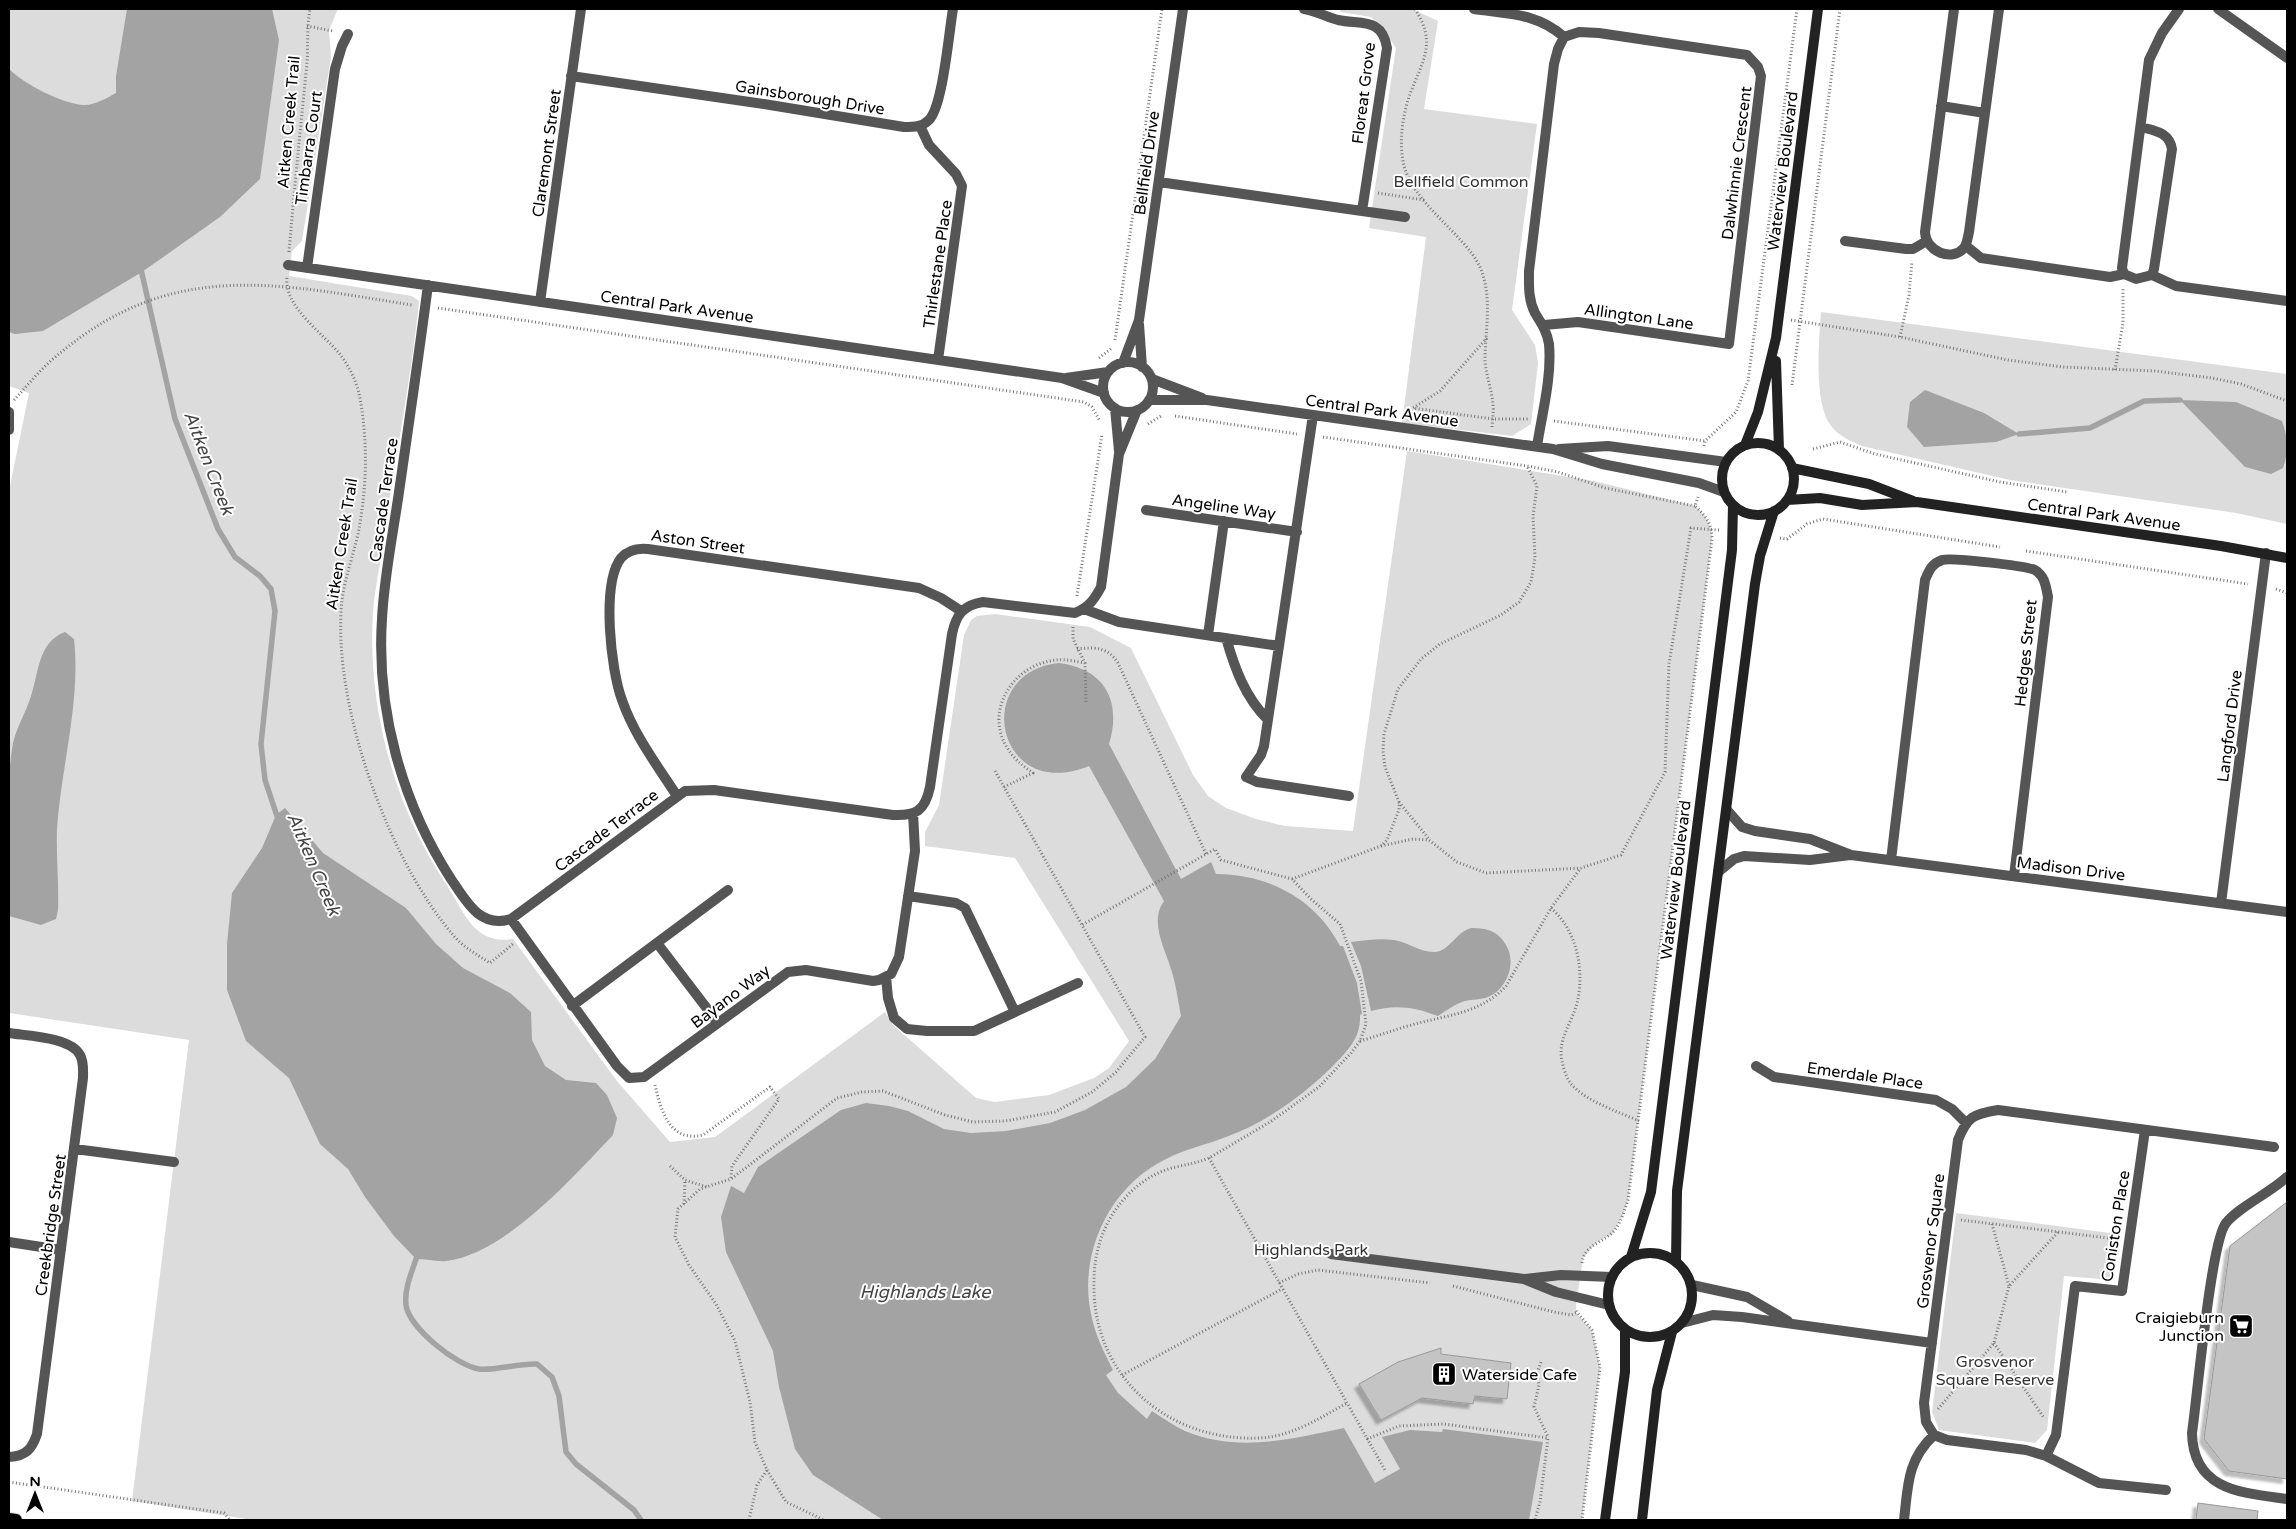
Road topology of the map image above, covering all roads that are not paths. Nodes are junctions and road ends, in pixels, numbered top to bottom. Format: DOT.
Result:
graph roads {
  1 [pos="581,9"];
  2 [pos="953,9"];
  3 [pos="1183,9"];
  4 [pos="1304,9"];
  5 [pos="1474,9"];
  6 [pos="1818,9"];
  7 [pos="1954,9"];
  8 [pos="1999,9"];
  9 [pos="2179,9"];
  10 [pos="2218,9"];
  11 [pos="348,34"];
  12 [pos="1564,38"];
  13 [pos="2287,58"];
  14 [pos="572,76"];
  15 [pos="1941,106"];
  16 [pos="1985,113"];
  17 [pos="920,126"];
  18 [pos="2141,127"];
  19 [pos="1158,182"];
  20 [pos="1362,211"];
  21 [pos="1405,217"];
  22 [pos="1845,241"];
  23 [pos="1925,242"];
  24 [pos="1966,246"];
  25 [pos="288,265"];
  26 [pos="307,268"];
  27 [pos="2124,274"];
  28 [pos="2152,275"];
  29 [pos="428,285"];
  30 [pos="2287,301"];
  31 [pos="540,302"];
  32 [pos="1139,320"];
  33 [pos="1544,326"];
  34 [pos="1776,338"];
  35 [pos="1729,344"];
  36 [pos="938,360"];
  37 [pos="1123,363"];
  38 [pos="1142,367"];
  39 [pos="1108,372"];
  40 [pos="1062,378"];
  41 [pos="1152,379"];
  42 [pos="1104,393"];
  43 [pos="1149,400"];
  44 [pos="1207,400"];
  45 [pos="1115,408"];
  46 [pos="1138,410"];
  47 [pos="9,412"];
  48 [pos="1313,415"];
  49 [pos="9,430"];
  50 [pos="1745,445"];
  51 [pos="1537,446"];
  52 [pos="1554,449"];
  53 [pos="1779,450"];
  54 [pos="1119,454"];
  55 [pos="1726,462"];
  56 [pos="1792,468"];
  57 [pos="1724,492"];
  58 [pos="1787,500"];
  59 [pos="1916,502"];
  60 [pos="1733,505"];
  61 [pos="1146,510"];
  62 [pos="1774,511"];
  63 [pos="1224,522"];
  64 [pos="1297,532"];
  65 [pos="2266,553"];
  66 [pos="2287,558"];
  67 [pos="961,611"];
  68 [pos="1079,611"];
  69 [pos="1208,635"];
  70 [pos="1226,638"];
  71 [pos="1279,646"];
  72 [pos="1268,720"];
  73 [pos="677,796"];
  74 [pos="1349,796"];
  75 [pos="1727,810"];
  76 [pos="913,813"];
  77 [pos="1851,855"];
  78 [pos="1891,860"];
  79 [pos="1718,872"];
  80 [pos="2014,876"];
  81 [pos="728,890"];
  82 [pos="908,896"];
  83 [pos="2221,903"];
  84 [pos="2287,912"];
  85 [pos="510,918"];
  86 [pos="657,943"];
  87 [pos="886,978"];
  88 [pos="1078,983"];
  89 [pos="572,1006"];
  90 [pos="1015,1012"];
  91 [pos="718,1024"];
  92 [pos="9,1033"];
  93 [pos="1756,1066"];
  94 [pos="1965,1122"];
  95 [pos="2145,1130"];
  96 [pos="2274,1147"];
  97 [pos="75,1149"];
  98 [pos="174,1162"];
  99 [pos="2287,1177"];
  100 [pos="9,1242"];
  101 [pos="61,1250"];
  102 [pos="1331,1254"];
  103 [pos="1631,1257"];
  104 [pos="1676,1261"];
  105 [pos="1612,1276"];
  106 [pos="1524,1279"];
  107 [pos="1692,1285"];
  108 [pos="1609,1305"];
  109 [pos="1682,1323"];
  110 [pos="1793,1325"];
  111 [pos="1625,1330"];
  112 [pos="1672,1332"];
  113 [pos="1932,1343"];
  114 [pos="1934,1435"];
  115 [pos="2046,1456"];
  116 [pos="9,1457"];
  117 [pos="2166,1490"];
  118 [pos="2287,1499"];
  119 [pos="9,1519"];
  120 [pos="16,1520"];
  121 [pos="1605,1520"];
  122 [pos="1642,1520"];
  123 [pos="1904,1520"];
  1 -- 14 [label="street, Claremont Street"];
  2 -- 17 [label="street"];
  3 -- 19 [label="street, Bellfield Drive"];
  4 -- 20 [label="street, Floreat Grove"];
  5 -- 12 [label="street"];
  6 -- 34 [label="street, Waterview Boulevard"];
  7 -- 15 [label="street"];
  8 -- 16 [label="street"];
  9 -- 18 [label="street"];
  10 -- 13 [label="street"];
  11 -- 26 [label="street, Timbarra Court"];
  12 -- 33 [label="street"];
  12 -- 35 [label="street, Dalwhinnie Crescent"];
  14 -- 17 [label="street, Gainsborough Drive"];
  14 -- 31 [label="street, Claremont Street"];
  15 -- 16 [label="street"];
  15 -- 23 [label="street"];
  16 -- 24 [label="street"];
  17 -- 36 [label="street, Thirlestane Place"];
  18 -- 27 [label="street"];
  18 -- 28 [label="street"];
  19 -- 20 [label="street"];
  19 -- 32 [label="street, Bellfield Drive"];
  20 -- 21 [label="street"];
  22 -- 23 [label="street"];
  23 -- 24 [label="street"];
  24 -- 27 [label="street"];
  25 -- 26 [label="street, Central Park Avenue"];
  26 -- 29 [label="street, Central Park Avenue"];
  27 -- 28 [label="street"];
  28 -- 30 [label="street"];
  29 -- 31 [label="street, Central Park Avenue"];
  29 -- 85 [label="street, Cascade Terrace"];
  31 -- 36 [label="street, Central Park Avenue"];
  32 -- 37 [label="street, Bellfield Drive"];
  32 -- 38 [label="street, Bellfield Drive"];
  33 -- 35 [label="street, Allington Lane"];
  33 -- 51 [label="street"];
  34 -- 50 [label="street, Waterview Boulevard"];
  34 -- 53 [label="street, Waterview Boulevard"];
  36 -- 40 [label="street, Central Park Avenue"];
  37 -- 38 [label="street"];
  37 -- 39 [label="street"];
  38 -- 41 [label="street"];
  39 -- 40 [label="street, Central Park Avenue"];
  39 -- 42 [label="street"];
  40 -- 42 [label="street, Central Park Avenue"];
  41 -- 43 [label="street"];
  41 -- 44 [label="street, Central Park Avenue"];
  42 -- 45 [label="street"];
  43 -- 44 [label="street, Central Park Avenue"];
  43 -- 46 [label="street"];
  44 -- 48 [label="street, Central Park Avenue"];
  45 -- 46 [label="street"];
  45 -- 54 [label="street"];
  46 -- 54 [label="street"];
  47 -- 49 [label="street"];
  48 -- 51 [label="street, Central Park Avenue"];
  48 -- 64 [label="street, Angeline Way"];
  50 -- 53 [label="street"];
  50 -- 55 [label="street"];
  51 -- 52 [label="street, Central Park Avenue"];
  52 -- 55 [label="street, Central Park Avenue"];
  52 -- 57 [label="street, Central Park Avenue"];
  53 -- 56 [label="street"];
  54 -- 68 [label="street"];
  55 -- 57 [label="street"];
  56 -- 58 [label="street"];
  56 -- 59 [label="street, Central Park Avenue"];
  57 -- 60 [label="street"];
  58 -- 59 [label="street, Central Park Avenue"];
  58 -- 62 [label="street"];
  59 -- 65 [label="street, Central Park Avenue"];
  60 -- 62 [label="street"];
  60 -- 103 [label="street, Waterview Boulevard"];
  61 -- 63 [label="street, Angeline Way"];
  62 -- 75 [label="street"];
  63 -- 64 [label="street, Angeline Way"];
  63 -- 69 [label="street"];
  64 -- 71 [label="street, Angeline Way"];
  65 -- 66 [label="street, Central Park Avenue"];
  65 -- 83 [label="street, Langford Drive"];
  67 -- 68 [label="street"];
  67 -- 73 [label="street, Aston Street"];
  67 -- 76 [label="street"];
  68 -- 69 [label="street"];
  69 -- 70 [label="street"];
  70 -- 71 [label="street"];
  70 -- 72 [label="street"];
  71 -- 72 [label="street, Angeline Way"];
  72 -- 74 [label="street, Angeline Way"];
  73 -- 76 [label="street, Cascade Terrace"];
  73 -- 85 [label="street, Cascade Terrace"];
  75 -- 77 [label="street, Madison Drive"];
  75 -- 79 [label="street"];
  76 -- 82 [label="street"];
  77 -- 78 [label="street, Madison Drive"];
  77 -- 79 [label="street, Madison Drive"];
  78 -- 80 [label="street, Madison Drive"];
  78 -- 80 [label="street, Hedges Street"];
  79 -- 104 [label="street"];
  80 -- 83 [label="street, Madison Drive"];
  81 -- 86 [label="street"];
  82 -- 87 [label="street"];
  82 -- 90 [label="street"];
  83 -- 84 [label="street, Madison Drive"];
  85 -- 89 [label="street"];
  86 -- 89 [label="street"];
  86 -- 91 [label="street"];
  87 -- 90 [label="street"];
  87 -- 91 [label="street, Bayano Way"];
  88 -- 90 [label="street"];
  89 -- 91 [label="street, Bayano Way"];
  92 -- 97 [label="street, Creekbridge Street"];
  93 -- 94 [label="street, Emerdale Place"];
  94 -- 95 [label="street"];
  94 -- 113 [label="street, Grosvenor Square"];
  95 -- 96 [label="street"];
  95 -- 115 [label="street, Coniston Place"];
  97 -- 98 [label="street"];
  97 -- 101 [label="street, Creekbridge Street"];
  99 -- 118 [label="street"];
  100 -- 101 [label="street"];
  101 -- 116 [label="street, Creekbridge Street"];
  102 -- 106 [label="street"];
  103 -- 104 [label="street"];
  103 -- 105 [label="street"];
  104 -- 107 [label="street"];
  105 -- 106 [label="street"];
  105 -- 108 [label="street"];
  106 -- 108 [label="street"];
  107 -- 109 [label="street"];
  107 -- 110 [label="street"];
  108 -- 111 [label="street"];
  109 -- 110 [label="street"];
  109 -- 112 [label="street"];
  110 -- 113 [label="street"];
  111 -- 112 [label="street"];
  111 -- 121 [label="street"];
  112 -- 122 [label="street"];
  113 -- 114 [label="street, Grosvenor Square"];
  114 -- 115 [label="street"];
  114 -- 123 [label="street"];
  115 -- 117 [label="street"];
  119 -- 120 [label="main road"];
}
